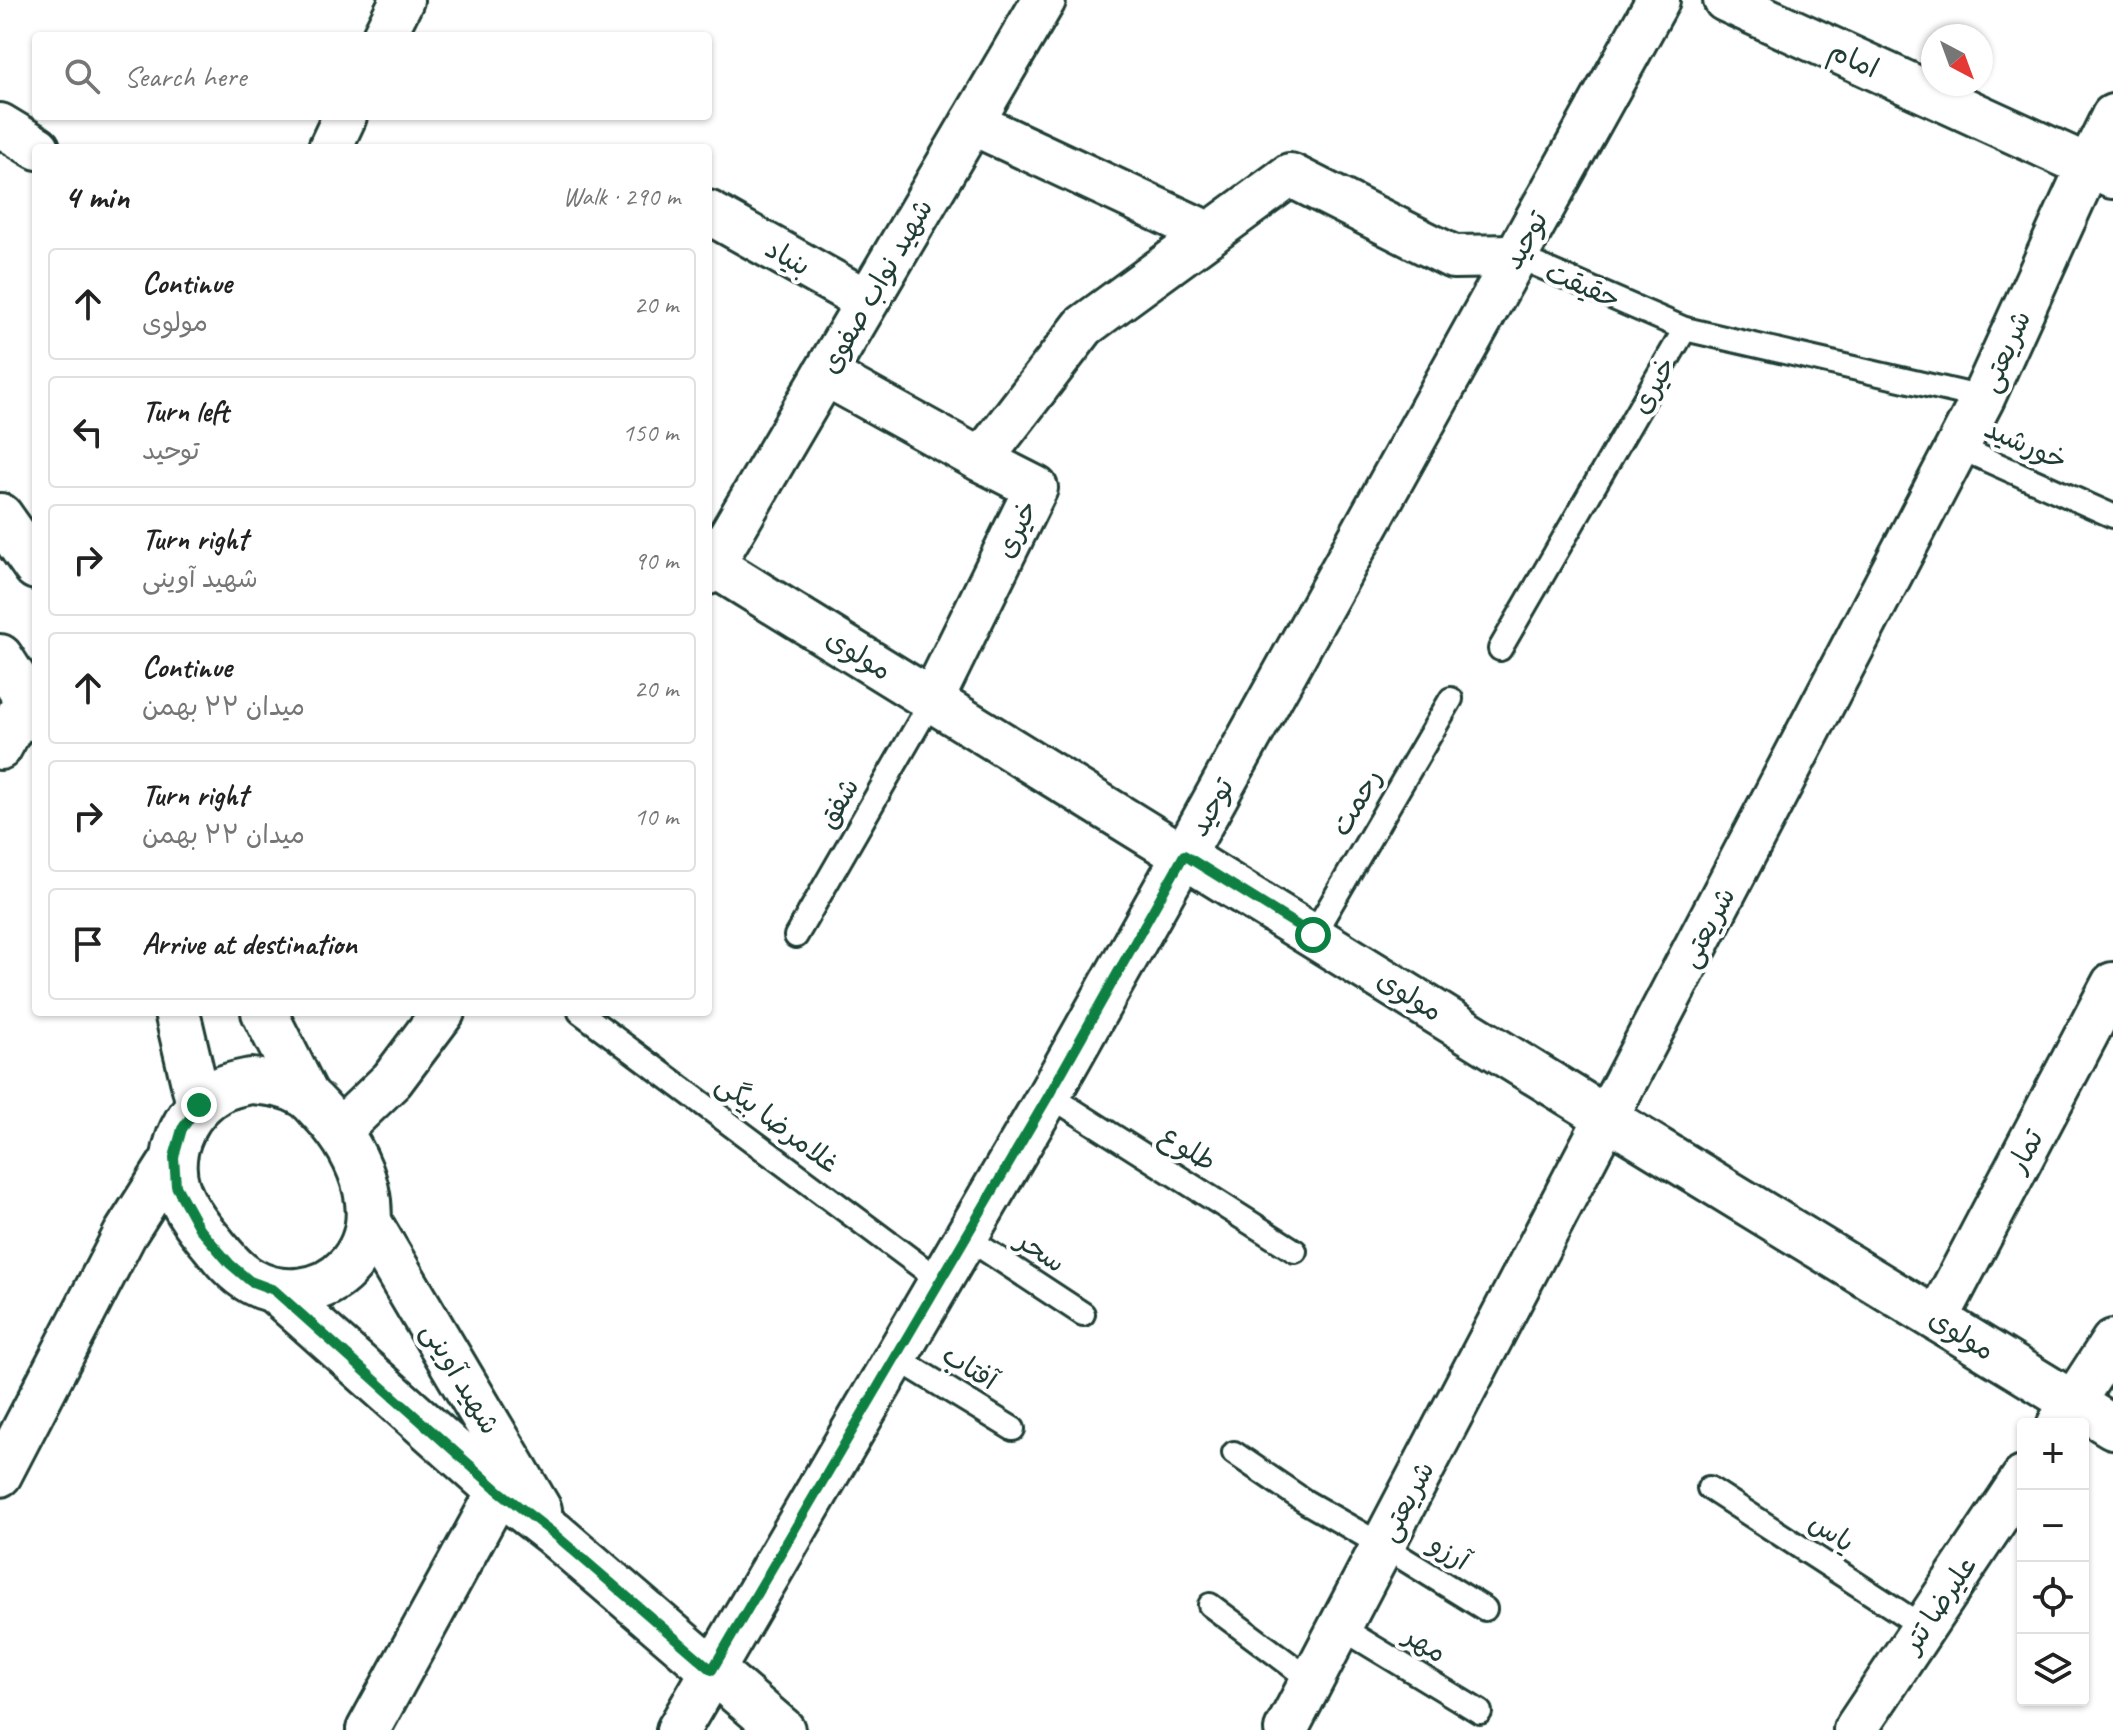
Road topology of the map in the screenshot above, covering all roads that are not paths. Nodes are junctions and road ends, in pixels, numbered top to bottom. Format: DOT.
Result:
graph roads {
  1 [pos="402,0"];
  2 [pos="1044,0"];
  3 [pos="1658,0"];
  4 [pos="1725,0"];
  5 [pos="386,32"];
  6 [pos="2113,116"];
  7 [pos="343,120"];
  8 [pos="972,123"];
  9 [pos="0,125"];
  10 [pos="32,144"];
  11 [pos="332,144"];
  12 [pos="2100,172"];
  13 [pos="712,214"];
  14 [pos="1210,234"];
  15 [pos="1516,256"];
  16 [pos="867,301"];
  17 [pos="1685,329"];
  18 [pos="825,374"];
  19 [pos="1983,398"];
  20 [pos="1958,447"];
  21 [pos="981,460"];
  22 [pos="0,516"];
  23 [pos="2113,516"];
  24 [pos="32,561"];
  25 [pos="712,563"];
  26 [pos="712,567"];
  27 [pos="1500,649"];
  28 [pos="0,657"];
  29 [pos="1451,699"];
  30 [pos="932,700"];
  31 [pos="31,709"];
  32 [pos="0,748"];
  33 [pos="1184,855"];
  34 [pos="1313,935"];
  35 [pos="796,936"];
  36 [pos="2113,984"];
  37 [pos="178,1016"];
  38 [pos="266,1016"];
  39 [pos="440,1016"];
  40 [pos="585,1016"];
  41 [pos="306,1095"];
  42 [pos="1049,1095"];
  43 [pos="199,1105"];
  44 [pos="1607,1118"];
  45 [pos="339,1131"];
  46 [pos="174,1157"];
  47 [pos="370,1224"];
  48 [pos="966,1237"];
  49 [pos="1295,1251"];
  50 [pos="940,1281"];
  51 [pos="274,1290"];
  52 [pos="1083,1314"];
  53 [pos="1937,1319"];
  54 [pos="2113,1341"];
  55 [pos="895,1357"];
  56 [pos="2066,1413"];
  57 [pos="2113,1427"];
  58 [pos="1013,1429"];
  59 [pos="1234,1453"];
  60 [pos="0,1475"];
  61 [pos="2017,1487"];
  62 [pos="1709,1488"];
  63 [pos="499,1491"];
  64 [pos="553,1533"];
  65 [pos="1383,1546"];
  66 [pos="1210,1605"];
  67 [pos="1485,1609"];
  68 [pos="1340,1627"];
  69 [pos="1923,1627"];
  70 [pos="712,1670"];
  71 [pos="1312,1681"];
  72 [pos="1480,1712"];
  73 [pos="368,1730"];
  74 [pos="678,1730"];
  75 [pos="782,1730"];
  76 [pos="1286,1730"];
  77 [pos="1855,1730"];
  1 -- 5 [label="street"];
  2 -- 8 [label="street, شهید نواب صفوی"];
  3 -- 15 [label="street, توحید"];
  4 -- 12 [label="street, امام"];
  6 -- 12 [label="street, شریعتی"];
  7 -- 11 [label="street"];
  8 -- 14 [label="street"];
  8 -- 16 [label="street, شهید نواب صفوی"];
  9 -- 10 [label="street"];
  12 -- 19 [label="street, شریعتی"];
  13 -- 16 [label="street, بنیاد"];
  14 -- 15 [label="street, حقیقت"];
  14 -- 21 [label="street, حقیقت"];
  15 -- 17 [label="lane, حقیقت"];
  15 -- 33 [label="street, توحید"];
  16 -- 18 [label="street, شهید نواب صفوی"];
  17 -- 19 [label="lane, حقیقت"];
  17 -- 27 [label="lane, خیری"];
  18 -- 21 [label="street, خیری"];
  18 -- 25 [label="street, شهید نواب صفوی"];
  19 -- 20 [label="street, شریعتی"];
  20 -- 23 [label="lane, خورشید"];
  20 -- 44 [label="street, شریعتی"];
  21 -- 30 [label="street, خیری"];
  22 -- 24 [label="street"];
  26 -- 30 [label="street, مولوی"];
  28 -- 31 [label="street"];
  29 -- 34 [label="lane, رحمت"];
  30 -- 33 [label="street, مولوی"];
  30 -- 35 [label="lane, شفق"];
  31 -- 32 [label="street"];
  33 -- 34 [label="street, مولوی"];
  33 -- 42 [label="street, توحید"];
  34 -- 44 [label="street, مولوی"];
  36 -- 53 [label="street, تمار"];
  37 -- 43 [label="street"];
  38 -- 41 [label="street"];
  39 -- 45 [label="street"];
  40 -- 50 [label="lane, غلامرضا بیگی"];
  41 -- 43 [label="street"];
  41 -- 45 [label="street"];
  42 -- 48 [label="street, توحید"];
  42 -- 49 [label="lane, طلوع"];
  43 -- 46 [label="street"];
  44 -- 53 [label="street, مولوی"];
  44 -- 65 [label="street, شریعتی"];
  45 -- 47 [label="street"];
  46 -- 51 [label="street"];
  46 -- 60 [label="street"];
  47 -- 51 [label="street"];
  47 -- 64 [label="street, شهید آوینی"];
  48 -- 50 [label="street, توحید"];
  48 -- 52 [label="lane, سحر"];
  50 -- 55 [label="street, توحید"];
  51 -- 63 [label="street, شهید آوینی"];
  53 -- 56 [label="street, مولوی"];
  54 -- 56 [label="street"];
  55 -- 58 [label="lane, آفتاب"];
  55 -- 70 [label="street, توحید"];
  56 -- 57 [label="street, مولوی"];
  59 -- 65 [label="lane, آرزو"];
  61 -- 69 [label="street, علیرضا تتر"];
  62 -- 69 [label="lane, یاس"];
  63 -- 64 [label="street, شهید آوینی"];
  63 -- 73 [label="street"];
  64 -- 70 [label="street, شهید آوینی"];
  65 -- 67 [label="lane, آرزو"];
  65 -- 68 [label="street, شریعتی"];
  66 -- 71 [label="lane"];
  68 -- 71 [label="street, شریعتی"];
  68 -- 72 [label="lane, مهر"];
  69 -- 77 [label="street, علیرضا تتر"];
  70 -- 74 [label="street, توحید"];
  70 -- 75 [label="street, شهید آوینی"];
  71 -- 76 [label="street, شریعتی"];
}
